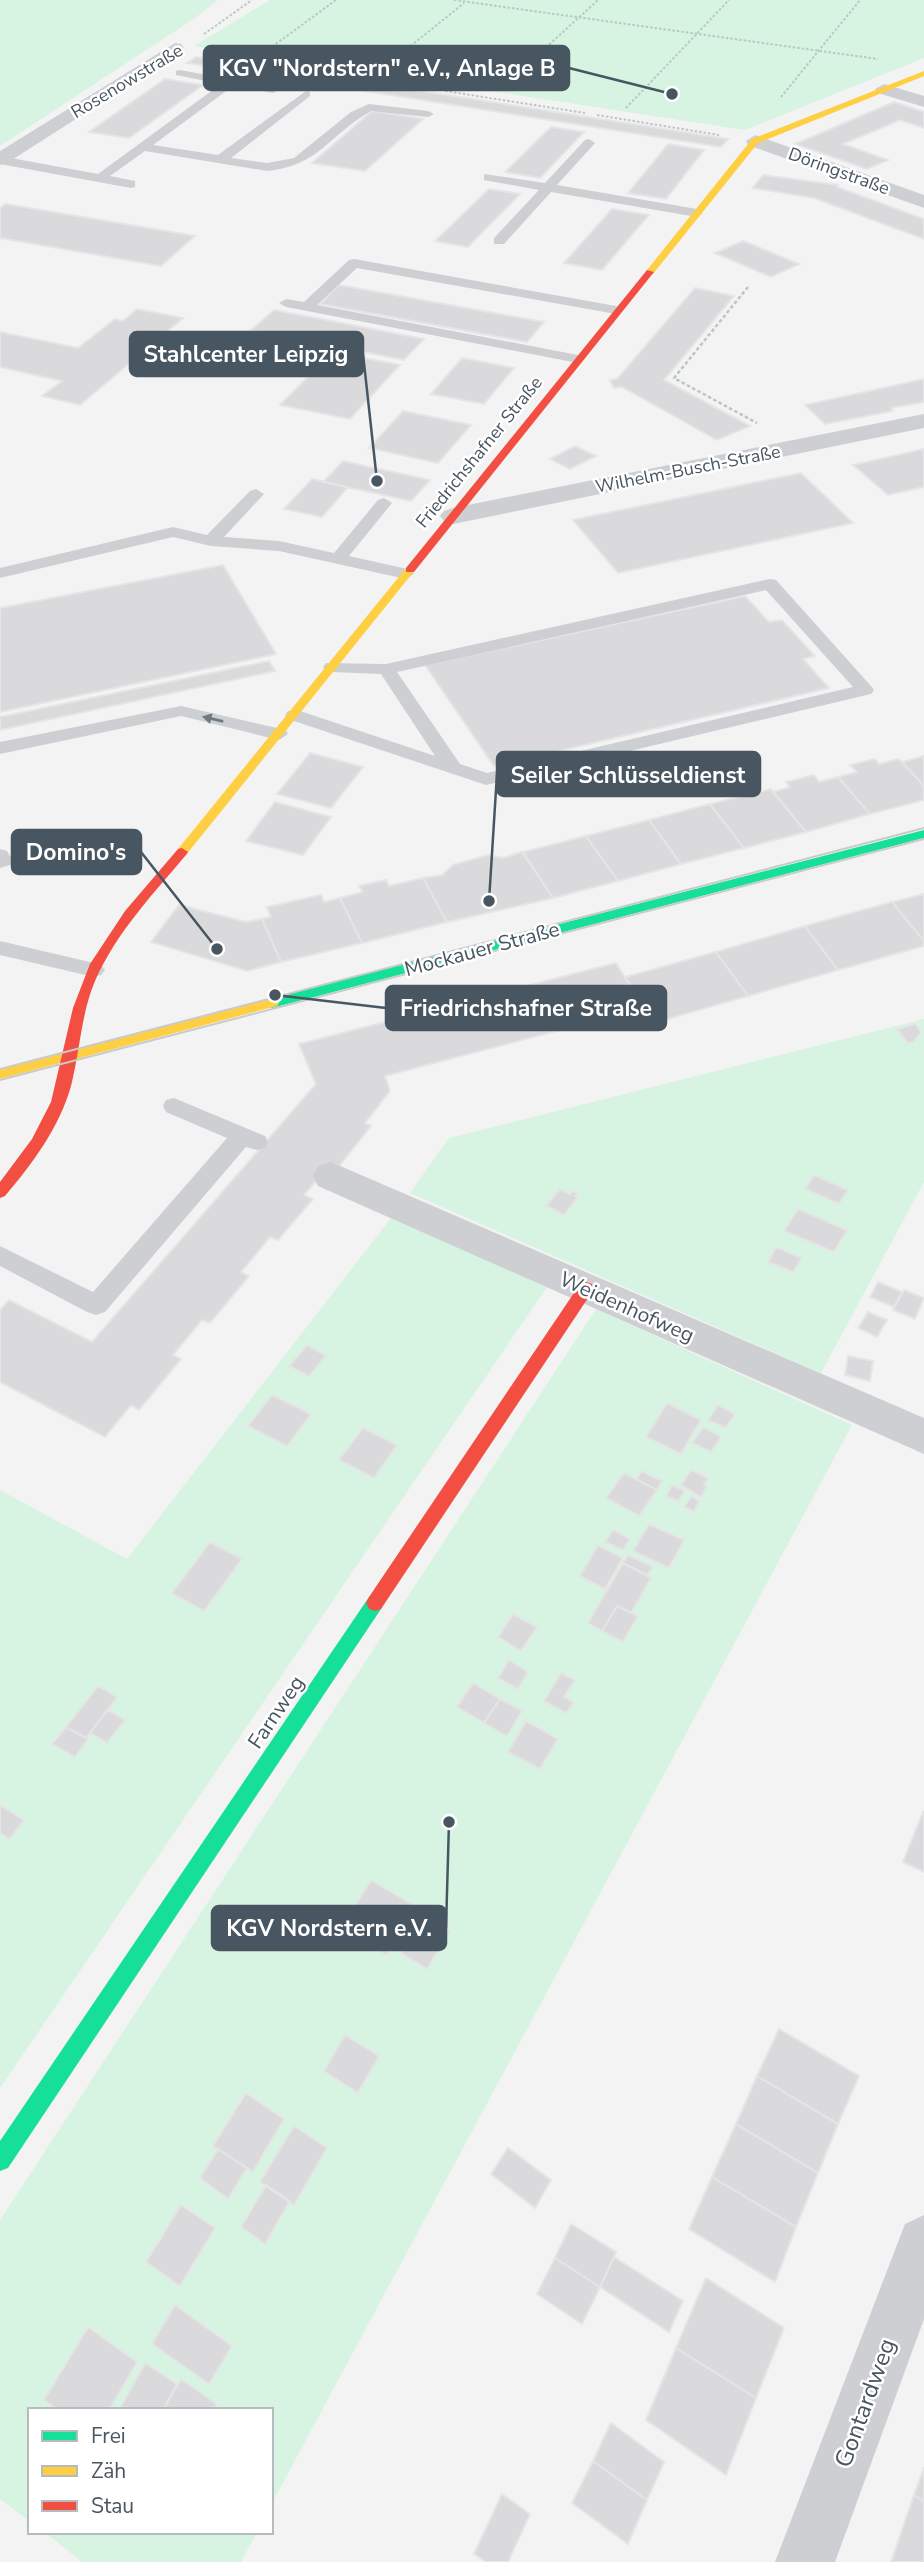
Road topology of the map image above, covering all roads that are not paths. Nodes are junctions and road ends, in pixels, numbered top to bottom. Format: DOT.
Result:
graph roads {
  1 [pos="175,48"];
  2 [pos="180,73"];
  3 [pos="924,73"];
  4 [pos="230,82"];
  5 [pos="884,89"];
  6 [pos="273,90"];
  7 [pos="306,94"];
  8 [pos="214,95"];
  9 [pos="235,99"];
  10 [pos="924,102"];
  11 [pos="428,114"];
  12 [pos="755,141"];
  13 [pos="589,143"];
  14 [pos="143,147"];
  15 [pos="0,159"];
  16 [pos="220,160"];
  17 [pos="488,177"];
  18 [pos="100,178"];
  19 [pos="131,184"];
  20 [pos="548,187"];
  21 [pos="924,202"];
  22 [pos="697,212"];
  23 [pos="499,241"];
  24 [pos="286,303"];
  25 [pos="307,307"];
  26 [pos="616,310"];
  27 [pos="578,359"];
  28 [pos="924,421"];
  29 [pos="256,494"];
  30 [pos="384,503"];
  31 [pos="453,516"];
  32 [pos="211,541"];
  33 [pos="338,559"];
  34 [pos="0,573"];
  35 [pos="406,574"];
  36 [pos="332,667"];
  37 [pos="386,669"];
  38 [pos="294,715"];
  39 [pos="279,734"];
  40 [pos="0,748"];
  41 [pos="453,768"];
  42 [pos="924,834"];
  43 [pos="0,855"];
  44 [pos="0,862"];
  45 [pos="0,947"];
  46 [pos="94,970"];
  47 [pos="70,1056"];
  48 [pos="0,1074"];
  49 [pos="174,1105"];
  50 [pos="331,1176"];
  51 [pos="0,1192"];
  52 [pos="0,1255"];
  53 [pos="586,1288"];
  54 [pos="924,1437"];
  55 [pos="0,2160"];
  56 [pos="924,2243"];
  57 [pos="806,2562"];
  1 -- 15 [label="street, Rosenowstraße"];
  2 -- 4 [label="lane"];
  3 -- 5 [label="main road, Friedrichshafner Straße"];
  4 -- 6 [label="lane"];
  4 -- 8 [label="lane"];
  5 -- 10 [label="street"];
  5 -- 12 [label="main road, Friedrichshafner Straße"];
  7 -- 16 [label="lane"];
  8 -- 9 [label="lane"];
  8 -- 14 [label="lane"];
  11 -- 16 [label="lane"];
  12 -- 21 [label="street, Döringstraße"];
  12 -- 22 [label="main road, Friedrichshafner Straße"];
  13 -- 20 [label="lane"];
  14 -- 16 [label="lane"];
  14 -- 18 [label="lane"];
  15 -- 18 [label="lane"];
  17 -- 20 [label="lane"];
  18 -- 19 [label="lane"];
  20 -- 22 [label="lane"];
  20 -- 23 [label="lane"];
  22 -- 26 [label="main road, Friedrichshafner Straße"];
  24 -- 25 [label="lane"];
  25 -- 26 [label="lane"];
  25 -- 27 [label="lane"];
  26 -- 27 [label="main road, Friedrichshafner Straße"];
  27 -- 31 [label="main road, Friedrichshafner Straße"];
  28 -- 31 [label="street, Wilhelm-Busch-Straße"];
  29 -- 32 [label="lane"];
  30 -- 33 [label="lane"];
  31 -- 35 [label="main road, Friedrichshafner Straße"];
  32 -- 33 [label="lane"];
  32 -- 34 [label="lane"];
  33 -- 35 [label="lane"];
  35 -- 36 [label="main road, Friedrichshafner Straße"];
  36 -- 37 [label="lane"];
  36 -- 38 [label="main road, Friedrichshafner Straße"];
  37 -- 41 [label="lane"];
  37 -- 41 [label="lane"];
  38 -- 39 [label="main road, Friedrichshafner Straße"];
  38 -- 41 [label="lane"];
  39 -- 40 [label="lane, one-way"];
  39 -- 46 [label="main road, Friedrichshafner Straße"];
  42 -- 47 [label="main road, Mockauer Straße"];
  43 -- 44 [label="lane"];
  45 -- 46 [label="lane"];
  46 -- 47 [label="main road, Friedrichshafner Straße"];
  47 -- 48 [label="main road, Mockauer Straße"];
  47 -- 51 [label="main road, Friedrichshafner Straße"];
  49 -- 52 [label="lane"];
  50 -- 53 [label="street, Weidenhofweg"];
  53 -- 54 [label="street, Weidenhofweg"];
  53 -- 55 [label="main road, Farnweg"];
  56 -- 57 [label="street, Gontardweg"];
}
